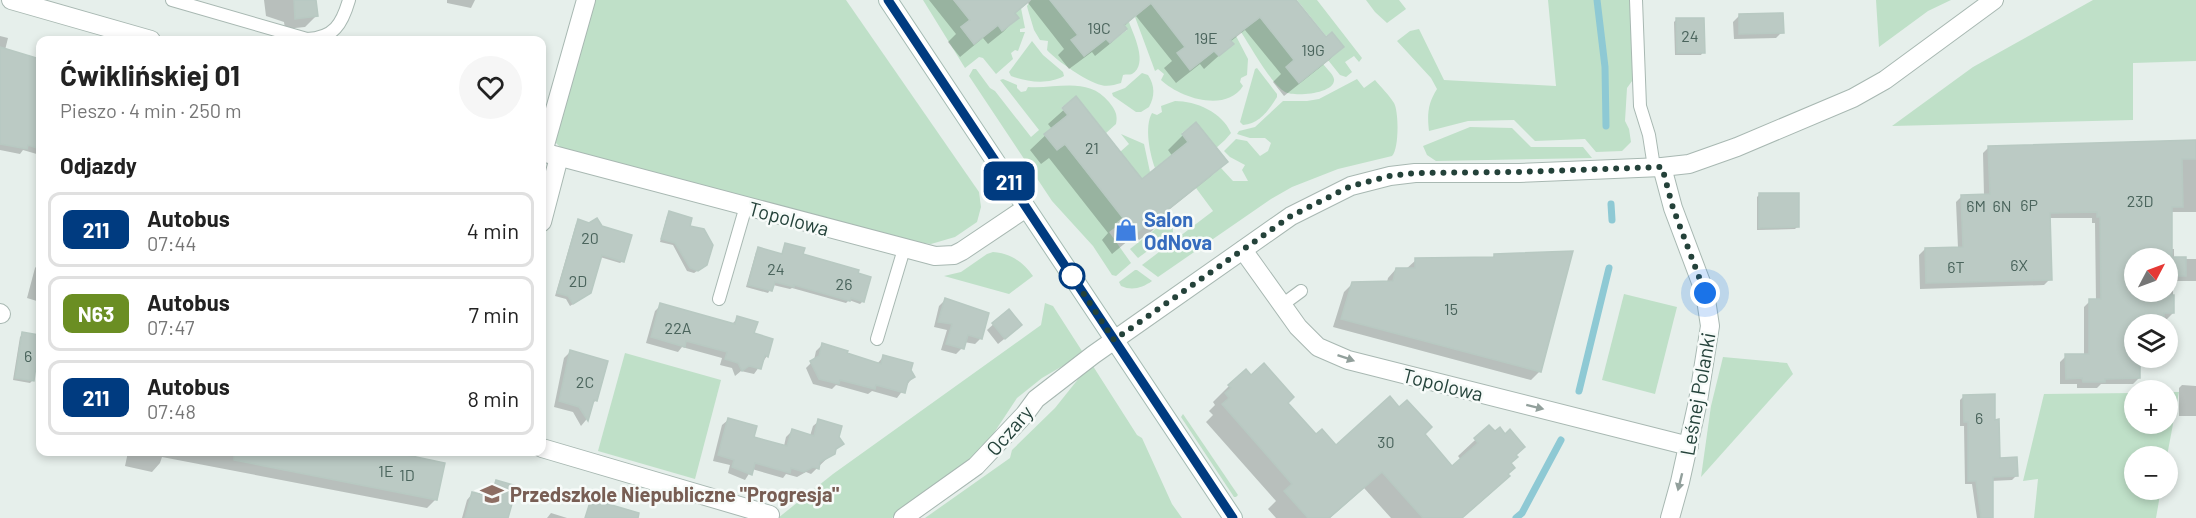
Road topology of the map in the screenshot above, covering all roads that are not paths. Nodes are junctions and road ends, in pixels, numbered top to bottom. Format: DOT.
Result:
graph roads {
  1 [pos="11,0"];
  2 [pos="172,0"];
  3 [pos="349,0"];
  4 [pos="586,0"];
  5 [pos="888,0"];
  6 [pos="1635,0"];
  7 [pos="1994,0"];
  8 [pos="137,36"];
  9 [pos="297,36"];
  10 [pos="325,36"];
  11 [pos="548,154"];
  12 [pos="1658,167"];
  13 [pos="546,177"];
  14 [pos="746,206"];
  15 [pos="1026,208"];
  16 [pos="904,249"];
  17 [pos="1243,250"];
  18 [pos="1301,291"];
  19 [pos="719,299"];
  20 [pos="1282,305"];
  21 [pos="877,339"];
  22 [pos="1114,340"];
  23 [pos="1689,446"];
  24 [pos="546,449"];
  25 [pos="770,515"];
  26 [pos="903,518"];
  27 [pos="1233,518"];
  28 [pos="1670,518"];
  1 -- 8 [label="street"];
  2 -- 9 [label="lane"];
  3 -- 10 [label="lane"];
  4 -- 11 [label="street"];
  5 -- 15 [label="street"];
  6 -- 12 [label="lane, Leśnej Polanki"];
  7 -- 12 [label="street, Oczary"];
  11 -- 13 [label="street"];
  11 -- 14 [label="street, Topolowa"];
  12 -- 17 [label="street, Oczary"];
  12 -- 23 [label="street, Leśnej Polanki"];
  14 -- 16 [label="street, Topolowa"];
  14 -- 19 [label="lane"];
  15 -- 16 [label="street, Topolowa"];
  15 -- 22 [label="street"];
  16 -- 21 [label="lane"];
  17 -- 20 [label="street, Topolowa"];
  17 -- 22 [label="street, Oczary"];
  18 -- 20 [label="lane"];
  20 -- 23 [label="street, Topolowa, one-way"];
  22 -- 26 [label="street, Oczary"];
  22 -- 27 [label="street"];
  23 -- 28 [label="street, Leśnej Polanki, one-way"];
  24 -- 25 [label="street"];
}
